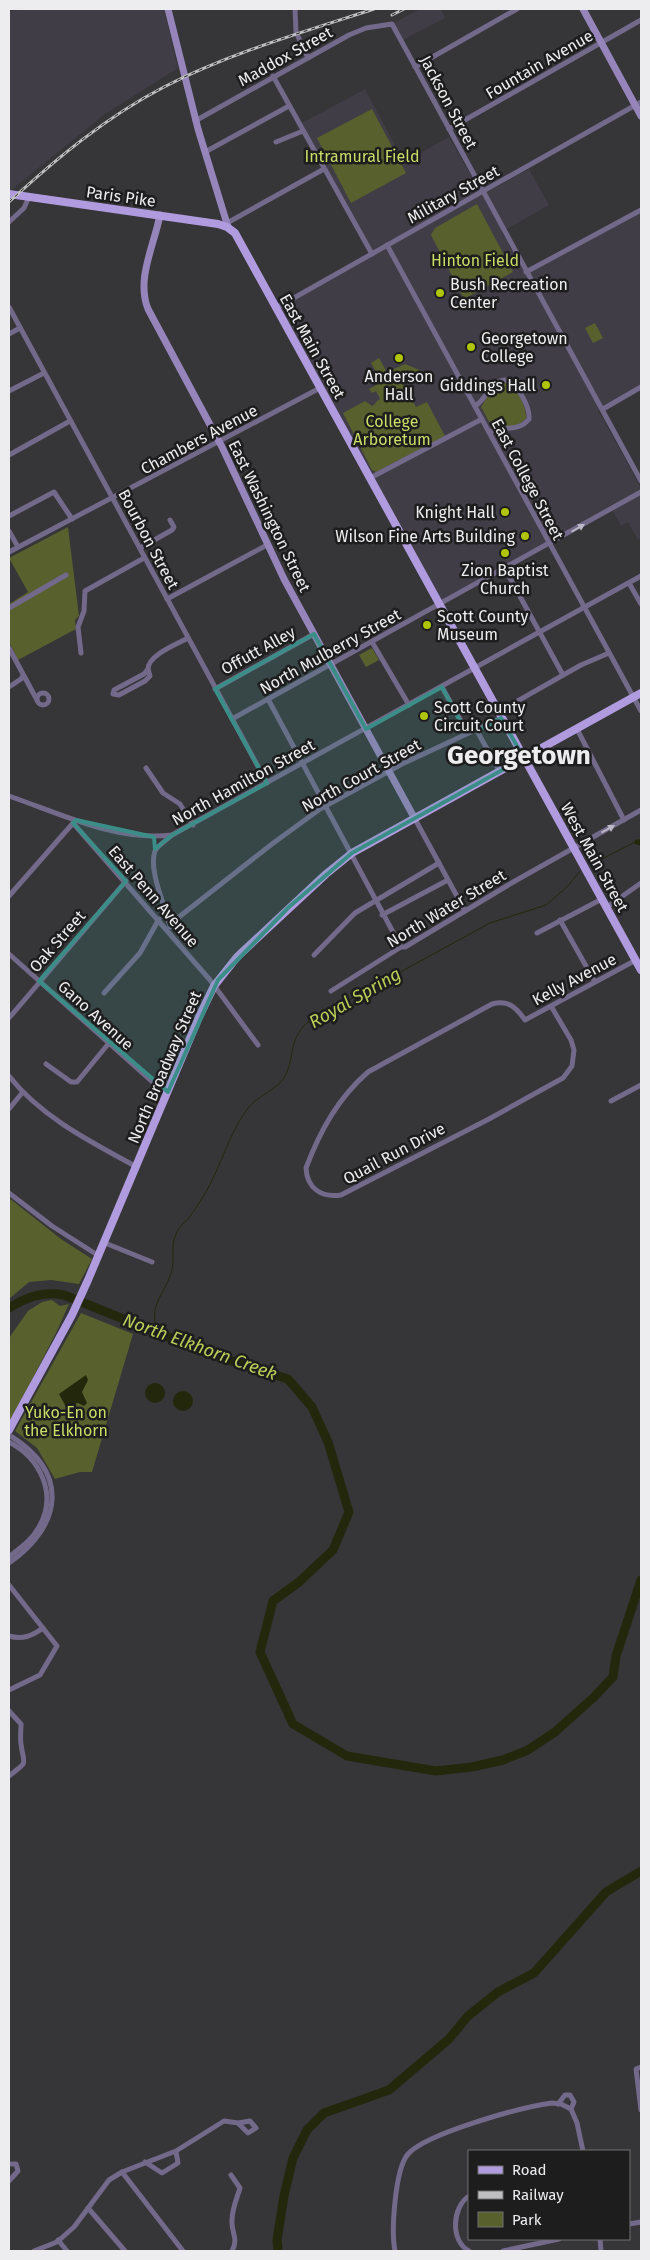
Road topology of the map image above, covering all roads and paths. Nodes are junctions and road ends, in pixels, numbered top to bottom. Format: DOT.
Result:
graph roads {
  1 [pos="168,9"];
  2 [pos="296,9"];
  3 [pos="517,9"];
  4 [pos="583,9"];
  5 [pos="641,20"];
  6 [pos="392,24"];
  7 [pos="602,43"];
  8 [pos="308,58"];
  9 [pos="416,67"];
  10 [pos="273,76"];
  11 [pos="638,104"];
  12 [pos="289,106"];
  13 [pos="641,116"];
  14 [pos="195,121"];
  15 [pos="449,130"];
  16 [pos="303,131"];
  17 [pos="276,142"];
  18 [pos="205,152"];
  19 [pos="324,169"];
  20 [pos="483,192"];
  21 [pos="9,194"];
  22 [pos="29,197"];
  23 [pos="641,210"];
  24 [pos="160,216"];
  25 [pos="9,222"];
  26 [pos="228,225"];
  27 [pos="387,245"];
  28 [pos="372,254"];
  29 [pos="526,272"];
  30 [pos="9,307"];
  31 [pos="276,308"];
  32 [pos="20,328"];
  33 [pos="9,334"];
  34 [pos="44,372"];
  35 [pos="320,388"];
  36 [pos="641,388"];
  37 [pos="9,391"];
  38 [pos="475,406"];
  39 [pos="603,409"];
  40 [pos="482,419"];
  41 [pos="70,421"];
  42 [pos="489,432"];
  43 [pos="219,442"];
  44 [pos="9,455"];
  45 [pos="370,478"];
  46 [pos="641,481"];
  47 [pos="641,492"];
  48 [pos="113,498"];
  49 [pos="9,516"];
  50 [pos="72,518"];
  51 [pos="170,520"];
  52 [pos="9,531"];
  53 [pos="550,544"];
  54 [pos="267,545"];
  55 [pos="18,547"];
  56 [pos="140,548"];
  57 [pos="9,552"];
  58 [pos="144,558"];
  59 [pos="505,569"];
  60 [pos="66,576"];
  61 [pos="641,576"];
  62 [pos="629,583"];
  63 [pos="167,599"];
  64 [pos="641,604"];
  65 [pos="440,605"];
  66 [pos="584,607"];
  67 [pos="9,608"];
  68 [pos="539,633"];
  69 [pos="314,634"];
  70 [pos="188,638"];
  71 [pos="372,642"];
  72 [pos="9,648"];
  73 [pos="81,653"];
  74 [pos="610,653"];
  75 [pos="331,665"];
  76 [pos="474,668"];
  77 [pos="148,669"];
  78 [pos="563,675"];
  79 [pos="23,676"];
  80 [pos="9,687"];
  81 [pos="442,687"];
  82 [pos="215,689"];
  83 [pos="641,693"];
  84 [pos="634,697"];
  85 [pos="268,699"];
  86 [pos="37,700"];
  87 [pos="409,705"];
  88 [pos="641,711"];
  89 [pos="499,715"];
  90 [pos="232,719"];
  91 [pos="366,729"];
  92 [pos="577,729"];
  93 [pos="477,730"];
  94 [pos="467,732"];
  95 [pos="524,758"];
  96 [pos="302,764"];
  97 [pos="146,768"];
  98 [pos="389,771"];
  99 [pos="500,772"];
  100 [pos="267,783"];
  101 [pos="9,796"];
  102 [pos="325,807"];
  103 [pos="641,810"];
  104 [pos="415,819"];
  105 [pos="624,820"];
  106 [pos="74,821"];
  107 [pos="193,825"];
  108 [pos="172,835"];
  109 [pos="154,837"];
  110 [pos="574,848"];
  111 [pos="155,851"];
  112 [pos="350,855"];
  113 [pos="439,863"];
  114 [pos="448,880"];
  115 [pos="126,881"];
  116 [pos="641,883"];
  117 [pos="9,896"];
  118 [pos="602,899"];
  119 [pos="374,901"];
  120 [pos="606,907"];
  121 [pos="465,911"];
  122 [pos="382,916"];
  123 [pos="159,919"];
  124 [pos="560,920"];
  125 [pos="170,924"];
  126 [pos="171,933"];
  127 [pos="537,933"];
  128 [pos="401,947"];
  129 [pos="9,954"];
  130 [pos="314,955"];
  131 [pos="636,960"];
  132 [pos="641,970"];
  133 [pos="39,981"];
  134 [pos="596,982"];
  135 [pos="214,986"];
  136 [pos="331,992"];
  137 [pos="104,993"];
  138 [pos="551,1006"];
  139 [pos="9,1018"];
  140 [pos="524,1020"];
  141 [pos="109,1043"];
  142 [pos="258,1045"];
  143 [pos="46,1064"];
  144 [pos="9,1076"];
  145 [pos="641,1085"];
  146 [pos="168,1092"];
  147 [pos="22,1093"];
  148 [pos="611,1101"];
  149 [pos="9,1108"];
  150 [pos="137,1166"];
  151 [pos="9,1193"];
  152 [pos="105,1243"];
  153 [pos="99,1256"];
  154 [pos="152,1262"];
  155 [pos="9,1430"];
  156 [pos="9,1435"];
  157 [pos="9,1442"];
  158 [pos="9,1557"];
  159 [pos="9,1563"];
  160 [pos="9,1585"];
  161 [pos="43,1628"];
  162 [pos="9,1636"];
  163 [pos="9,1690"];
  164 [pos="9,1711"];
  165 [pos="9,1776"];
  166 [pos="641,2067"];
  167 [pos="558,2104"];
  168 [pos="571,2109"];
  169 [pos="641,2110"];
  170 [pos="238,2123"];
  171 [pos="583,2150"];
  172 [pos="176,2152"];
  173 [pos="145,2162"];
  174 [pos="9,2164"];
  175 [pos="122,2172"];
  176 [pos="231,2175"];
  177 [pos="9,2181"];
  178 [pos="468,2197"];
  179 [pos="88,2208"];
  180 [pos="58,2240"];
  181 [pos="554,2240"];
  182 [pos="34,2251"];
  183 [pos="67,2251"];
  184 [pos="125,2251"];
  185 [pos="183,2251"];
  186 [pos="232,2251"];
  187 [pos="395,2251"];
  188 [pos="469,2251"];
  189 [pos="503,2251"];
  1 -- 14 [label="street, East Main Street"];
  2 -- 8 [label="street"];
  3 -- 9 [label="street"];
  4 -- 7 [label="street"];
  5 -- 7 [label="street, Fountain Avenue"];
  6 -- 8 [label="street, Maddox Street"];
  6 -- 9 [label="street, Jackson Street"];
  7 -- 11 [label="street"];
  7 -- 15 [label="street, Fountain Avenue"];
  8 -- 10 [label="street, Maddox Street"];
  9 -- 15 [label="street, Jackson Street"];
  10 -- 12 [label="street"];
  10 -- 14 [label="street, Maddox Street"];
  11 -- 13 [label="street"];
  11 -- 20 [label="street, Military Street"];
  12 -- 16 [label="street"];
  12 -- 18 [label="street"];
  14 -- 18 [label="street, East Main Street"];
  15 -- 20 [label="street, Jackson Street"];
  16 -- 17 [label="street"];
  16 -- 19 [label="street"];
  18 -- 26 [label="street, East Main Street"];
  19 -- 26 [label="street"];
  19 -- 28 [label="street"];
  20 -- 27 [label="street, Military Street"];
  20 -- 29 [label="street, Jackson Street"];
  21 -- 22 [label="main road, Paris Pike"];
  22 -- 24 [label="main road, Paris Pike"];
  22 -- 25 [label="street"];
  23 -- 29 [label="street"];
  24 -- 26 [label="main road, Paris Pike"];
  24 -- 43 [label="street, East Washington Street"];
  26 -- 31 [label="main road, East Main Street"];
  27 -- 28 [label="street, Military Street"];
  27 -- 38 [label="street, East College Street"];
  28 -- 31 [label="street, Military Street"];
  29 -- 39 [label="street, Jackson Street"];
  30 -- 32 [label="street, Bourbon Street"];
  31 -- 35 [label="main road, East Main Street"];
  32 -- 33 [label="street"];
  32 -- 34 [label="street, Bourbon Street"];
  34 -- 37 [label="street"];
  34 -- 41 [label="street, Bourbon Street"];
  35 -- 43 [label="street, Chambers Avenue"];
  35 -- 45 [label="main road, East Main Street"];
  36 -- 39 [label="street"];
  38 -- 40 [label="street, East College Street"];
  38 -- 42 [label="street"];
  39 -- 46 [label="street, Jackson Street"];
  40 -- 42 [label="street, East College Street"];
  40 -- 45 [label="street"];
  41 -- 44 [label="street"];
  41 -- 48 [label="street, Bourbon Street"];
  42 -- 53 [label="street, East College Street"];
  43 -- 48 [label="street, Chambers Avenue"];
  43 -- 54 [label="street, East Washington Street"];
  45 -- 65 [label="main road, East Main Street"];
  53 -- 47 [label="street, North Mulberry Street, one-way"];
  48 -- 50 [label="street, Chambers Avenue"];
  48 -- 56 [label="street, Bourbon Street"];
  49 -- 50 [label="street"];
  50 -- 55 [label="street, Chambers Avenue"];
  51 -- 56 [label="street"];
  52 -- 55 [label="street"];
  53 -- 59 [label="street, North Mulberry Street"];
  53 -- 66 [label="street, East College Street"];
  54 -- 63 [label="street"];
  54 -- 69 [label="street, East Washington Street"];
  55 -- 57 [label="street, Chambers Avenue"];
  56 -- 58 [label="street, Bourbon Street"];
  58 -- 63 [label="street, Bourbon Street"];
  58 -- 73 [label="street"];
  59 -- 65 [label="street, North Mulberry Street"];
  59 -- 68 [label="street"];
  60 -- 67 [label="street"];
  61 -- 62 [label="street, North Hamilton Street"];
  62 -- 64 [label="street"];
  62 -- 66 [label="street, North Hamilton Street"];
  63 -- 70 [label="street, Bourbon Street"];
  65 -- 71 [label="street, North Mulberry Street"];
  65 -- 76 [label="main road, East Main Street"];
  66 -- 68 [label="street, North Hamilton Street"];
  66 -- 74 [label="street, East College Street"];
  68 -- 76 [label="street, North Hamilton Street"];
  68 -- 78 [label="street"];
  69 -- 75 [label="street, East Washington Street"];
  69 -- 82 [label="street, Offutt Alley"];
  70 -- 77 [label="street"];
  70 -- 82 [label="street, Bourbon Street"];
  71 -- 75 [label="street, North Mulberry Street"];
  71 -- 87 [label="street"];
  72 -- 79 [label="street"];
  74 -- 78 [label="street, North Court Street"];
  74 -- 84 [label="street, East College Street"];
  75 -- 85 [label="street, North Mulberry Street"];
  75 -- 91 [label="street, East Washington Street"];
  76 -- 81 [label="street, North Hamilton Street"];
  76 -- 89 [label="main road, East Main Street"];
  77 -- 77 [label="street"];
  78 -- 89 [label="street, North Court Street"];
  79 -- 80 [label="street"];
  79 -- 86 [label="street"];
  81 -- 87 [label="street, North Hamilton Street"];
  81 -- 94 [label="street"];
  82 -- 90 [label="street, Bourbon Street"];
  83 -- 84 [label="main road, North Broadway Street"];
  84 -- 88 [label="street, East College Street"];
  84 -- 92 [label="main road, North Broadway Street"];
  85 -- 90 [label="street, North Mulberry Street"];
  85 -- 96 [label="street"];
  87 -- 91 [label="street, North Hamilton Street"];
  89 -- 93 [label="street, North Court Street"];
  89 -- 95 [label="main road, East Main Street"];
  90 -- 100 [label="street, Bourbon Street"];
  91 -- 96 [label="street, North Hamilton Street"];
  91 -- 98 [label="street, East Washington Street"];
  92 -- 95 [label="main road, North Broadway Street"];
  92 -- 105 [label="street"];
  93 -- 94 [label="street, North Court Street"];
  93 -- 99 [label="street"];
  94 -- 98 [label="street, North Court Street"];
  95 -- 99 [label="main road, North Broadway Street"];
  95 -- 110 [label="main road, West Main Street"];
  96 -- 100 [label="street, North Hamilton Street"];
  96 -- 102 [label="street"];
  97 -- 107 [label="street"];
  98 -- 102 [label="street, North Court Street"];
  98 -- 104 [label="street, East Washington Street"];
  99 -- 104 [label="main road, North Broadway Street"];
  100 -- 107 [label="street, North Hamilton Street"];
  101 -- 106 [label="street, North Hamilton Street"];
  102 -- 112 [label="street"];
  102 -- 125 [label="street, North Court Street"];
  103 -- 105 [label="street, North Water Street"];
  104 -- 112 [label="main road, North Broadway Street"];
  104 -- 113 [label="street"];
  110 -- 105 [label="street, North Water Street, one-way"];
  106 -- 109 [label="street, North Hamilton Street"];
  106 -- 115 [label="street, East Penn Avenue"];
  106 -- 117 [label="street"];
  107 -- 108 [label="street, North Hamilton Street"];
  108 -- 109 [label="street, North Hamilton Street"];
  108 -- 111 [label="street"];
  109 -- 111 [label="street"];
  110 -- 118 [label="main road, West Main Street"];
  110 -- 121 [label="street, North Water Street"];
  111 -- 125 [label="street"];
  112 -- 119 [label="street"];
  112 -- 135 [label="main road, North Broadway Street"];
  113 -- 114 [label="street"];
  113 -- 119 [label="street"];
  114 -- 121 [label="street"];
  114 -- 122 [label="street"];
  115 -- 123 [label="street, East Penn Avenue"];
  115 -- 133 [label="street, Oak Street"];
  116 -- 120 [label="street"];
  118 -- 120 [label="main road, West Main Street"];
  118 -- 124 [label="street"];
  119 -- 122 [label="street"];
  119 -- 130 [label="street"];
  120 -- 131 [label="main road, West Main Street"];
  121 -- 128 [label="street, North Water Street"];
  122 -- 128 [label="street"];
  123 -- 126 [label="street, East Penn Avenue"];
  123 -- 137 [label="street"];
  124 -- 127 [label="street"];
  124 -- 134 [label="street"];
  125 -- 126 [label="street"];
  126 -- 135 [label="street, East Penn Avenue"];
  128 -- 136 [label="street, North Water Street"];
  129 -- 133 [label="street, Gano Avenue"];
  131 -- 132 [label="main road, West Main Street"];
  131 -- 134 [label="street, Kelly Avenue"];
  133 -- 139 [label="street, Oak Street"];
  133 -- 141 [label="street, Gano Avenue"];
  134 -- 138 [label="street, Kelly Avenue"];
  135 -- 142 [label="street, East Penn Avenue"];
  135 -- 146 [label="main road, North Broadway Street"];
  138 -- 140 [label="street, Kelly Avenue"];
  138 -- 140 [label="street, Quail Run Drive"];
  141 -- 143 [label="street"];
  141 -- 146 [label="street, Gano Avenue"];
  144 -- 147 [label="street"];
  145 -- 148 [label="street"];
  146 -- 150 [label="main road, North Broadway Street"];
  147 -- 149 [label="street"];
  147 -- 150 [label="street"];
  150 -- 152 [label="main road, North Broadway Street"];
  151 -- 153 [label="street"];
  152 -- 153 [label="main road, North Broadway Street"];
  152 -- 154 [label="street"];
  153 -- 155 [label="main road, North Broadway Street"];
  156 -- 159 [label="street"];
  157 -- 158 [label="street"];
  160 -- 161 [label="street"];
  161 -- 162 [label="street"];
  161 -- 163 [label="street"];
  164 -- 165 [label="street"];
  166 -- 169 [label="street"];
  167 -- 168 [label="street"];
  167 -- 168 [label="street"];
  167 -- 187 [label="street"];
  168 -- 171 [label="street"];
  170 -- 172 [label="street"];
  172 -- 173 [label="street"];
  172 -- 173 [label="street"];
  173 -- 175 [label="street"];
  174 -- 177 [label="street"];
  175 -- 179 [label="street"];
  175 -- 185 [label="street"];
  176 -- 186 [label="street"];
  178 -- 188 [label="street"];
  179 -- 180 [label="street"];
  179 -- 184 [label="street"];
  180 -- 182 [label="street"];
  180 -- 183 [label="street"];
  181 -- 189 [label="street"];
}
